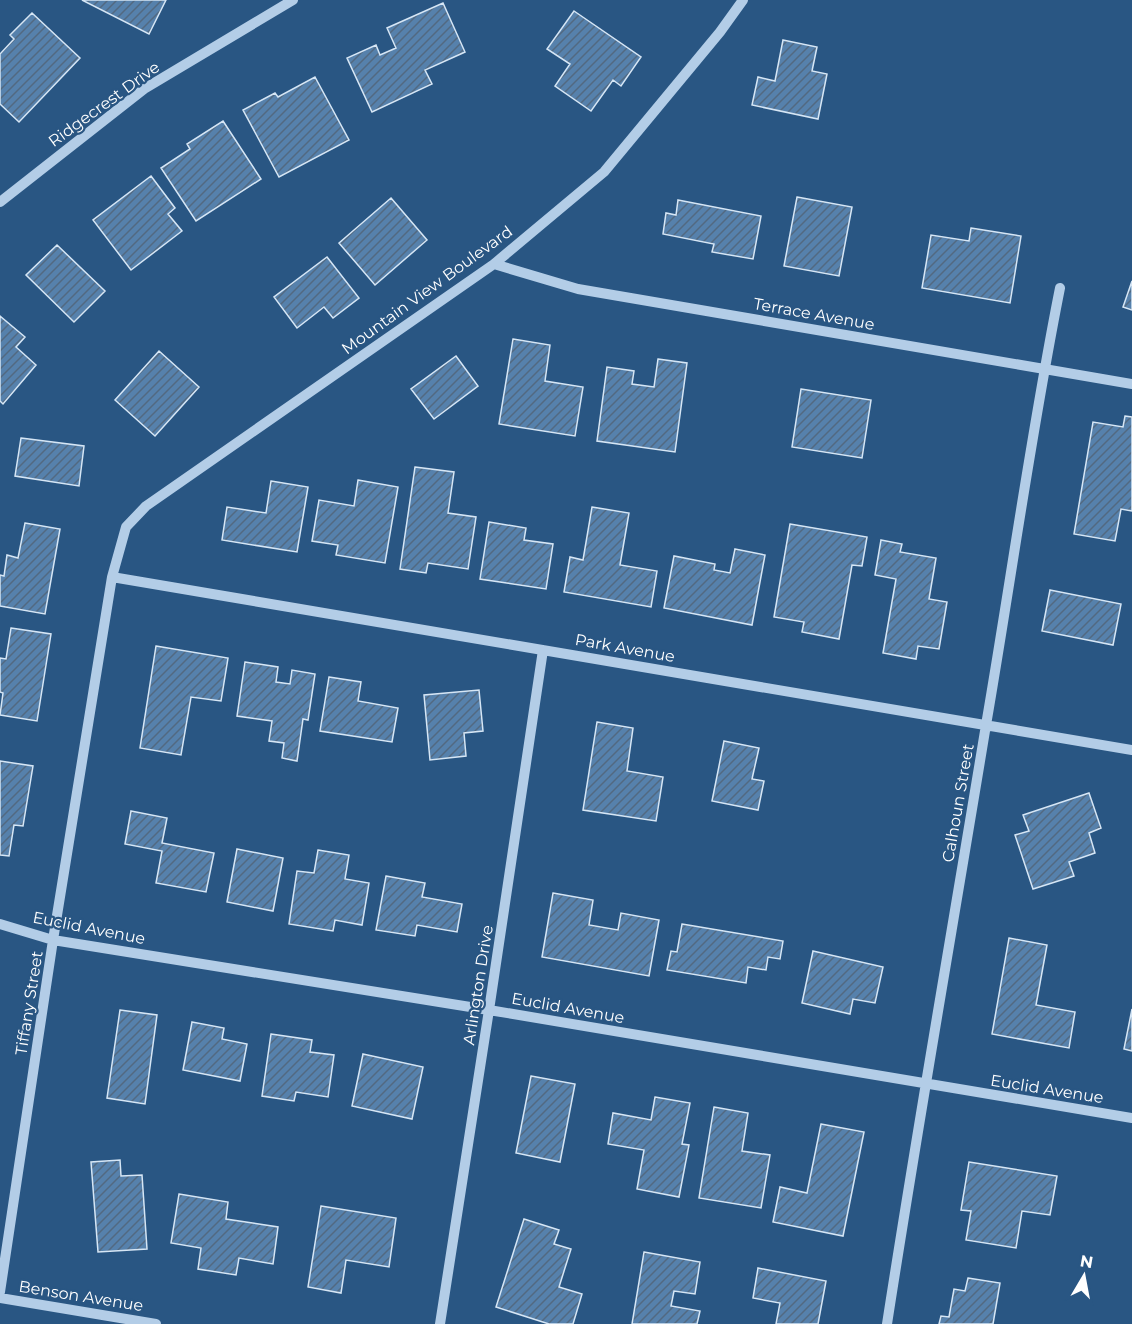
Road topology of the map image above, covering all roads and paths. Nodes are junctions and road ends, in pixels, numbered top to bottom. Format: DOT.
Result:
graph roads {
  1 [pos="293,0"];
  2 [pos="743,0"];
  3 [pos="0,202"];
  4 [pos="494,264"];
  5 [pos="1060,288"];
  6 [pos="1044,368"];
  7 [pos="1132,384"];
  8 [pos="112,578"];
  9 [pos="543,650"];
  10 [pos="986,724"];
  11 [pos="1132,750"];
  12 [pos="0,924"];
  13 [pos="53,940"];
  14 [pos="489,1010"];
  15 [pos="925,1085"];
  16 [pos="1132,1118"];
  17 [pos="0,1292"];
  18 [pos="0,1298"];
  19 [pos="156,1324"];
  20 [pos="440,1324"];
  21 [pos="887,1324"];
  1 -- 3 [label="street, Ridgecrest Drive"];
  2 -- 4 [label="street, Mountain View Boulevard"];
  4 -- 6 [label="street, Terrace Avenue"];
  4 -- 8 [label="street, Mountain View Boulevard"];
  5 -- 6 [label="street, Calhoun Street"];
  6 -- 7 [label="street, Terrace Avenue"];
  6 -- 10 [label="street, Calhoun Street"];
  8 -- 9 [label="street, Park Avenue"];
  8 -- 13 [label="street, Tiffany Street"];
  9 -- 10 [label="street, Park Avenue"];
  9 -- 14 [label="street, Arlington Drive"];
  10 -- 11 [label="street, Park Avenue"];
  10 -- 15 [label="street, Calhoun Street"];
  12 -- 13 [label="street, Euclid Avenue"];
  13 -- 14 [label="street, Euclid Avenue"];
  13 -- 17 [label="street, Tiffany Street"];
  14 -- 15 [label="street, Euclid Avenue"];
  14 -- 20 [label="street, Arlington Drive"];
  15 -- 16 [label="street, Euclid Avenue"];
  15 -- 21 [label="street, Calhoun Street"];
  18 -- 19 [label="street, Benson Avenue"];
}
